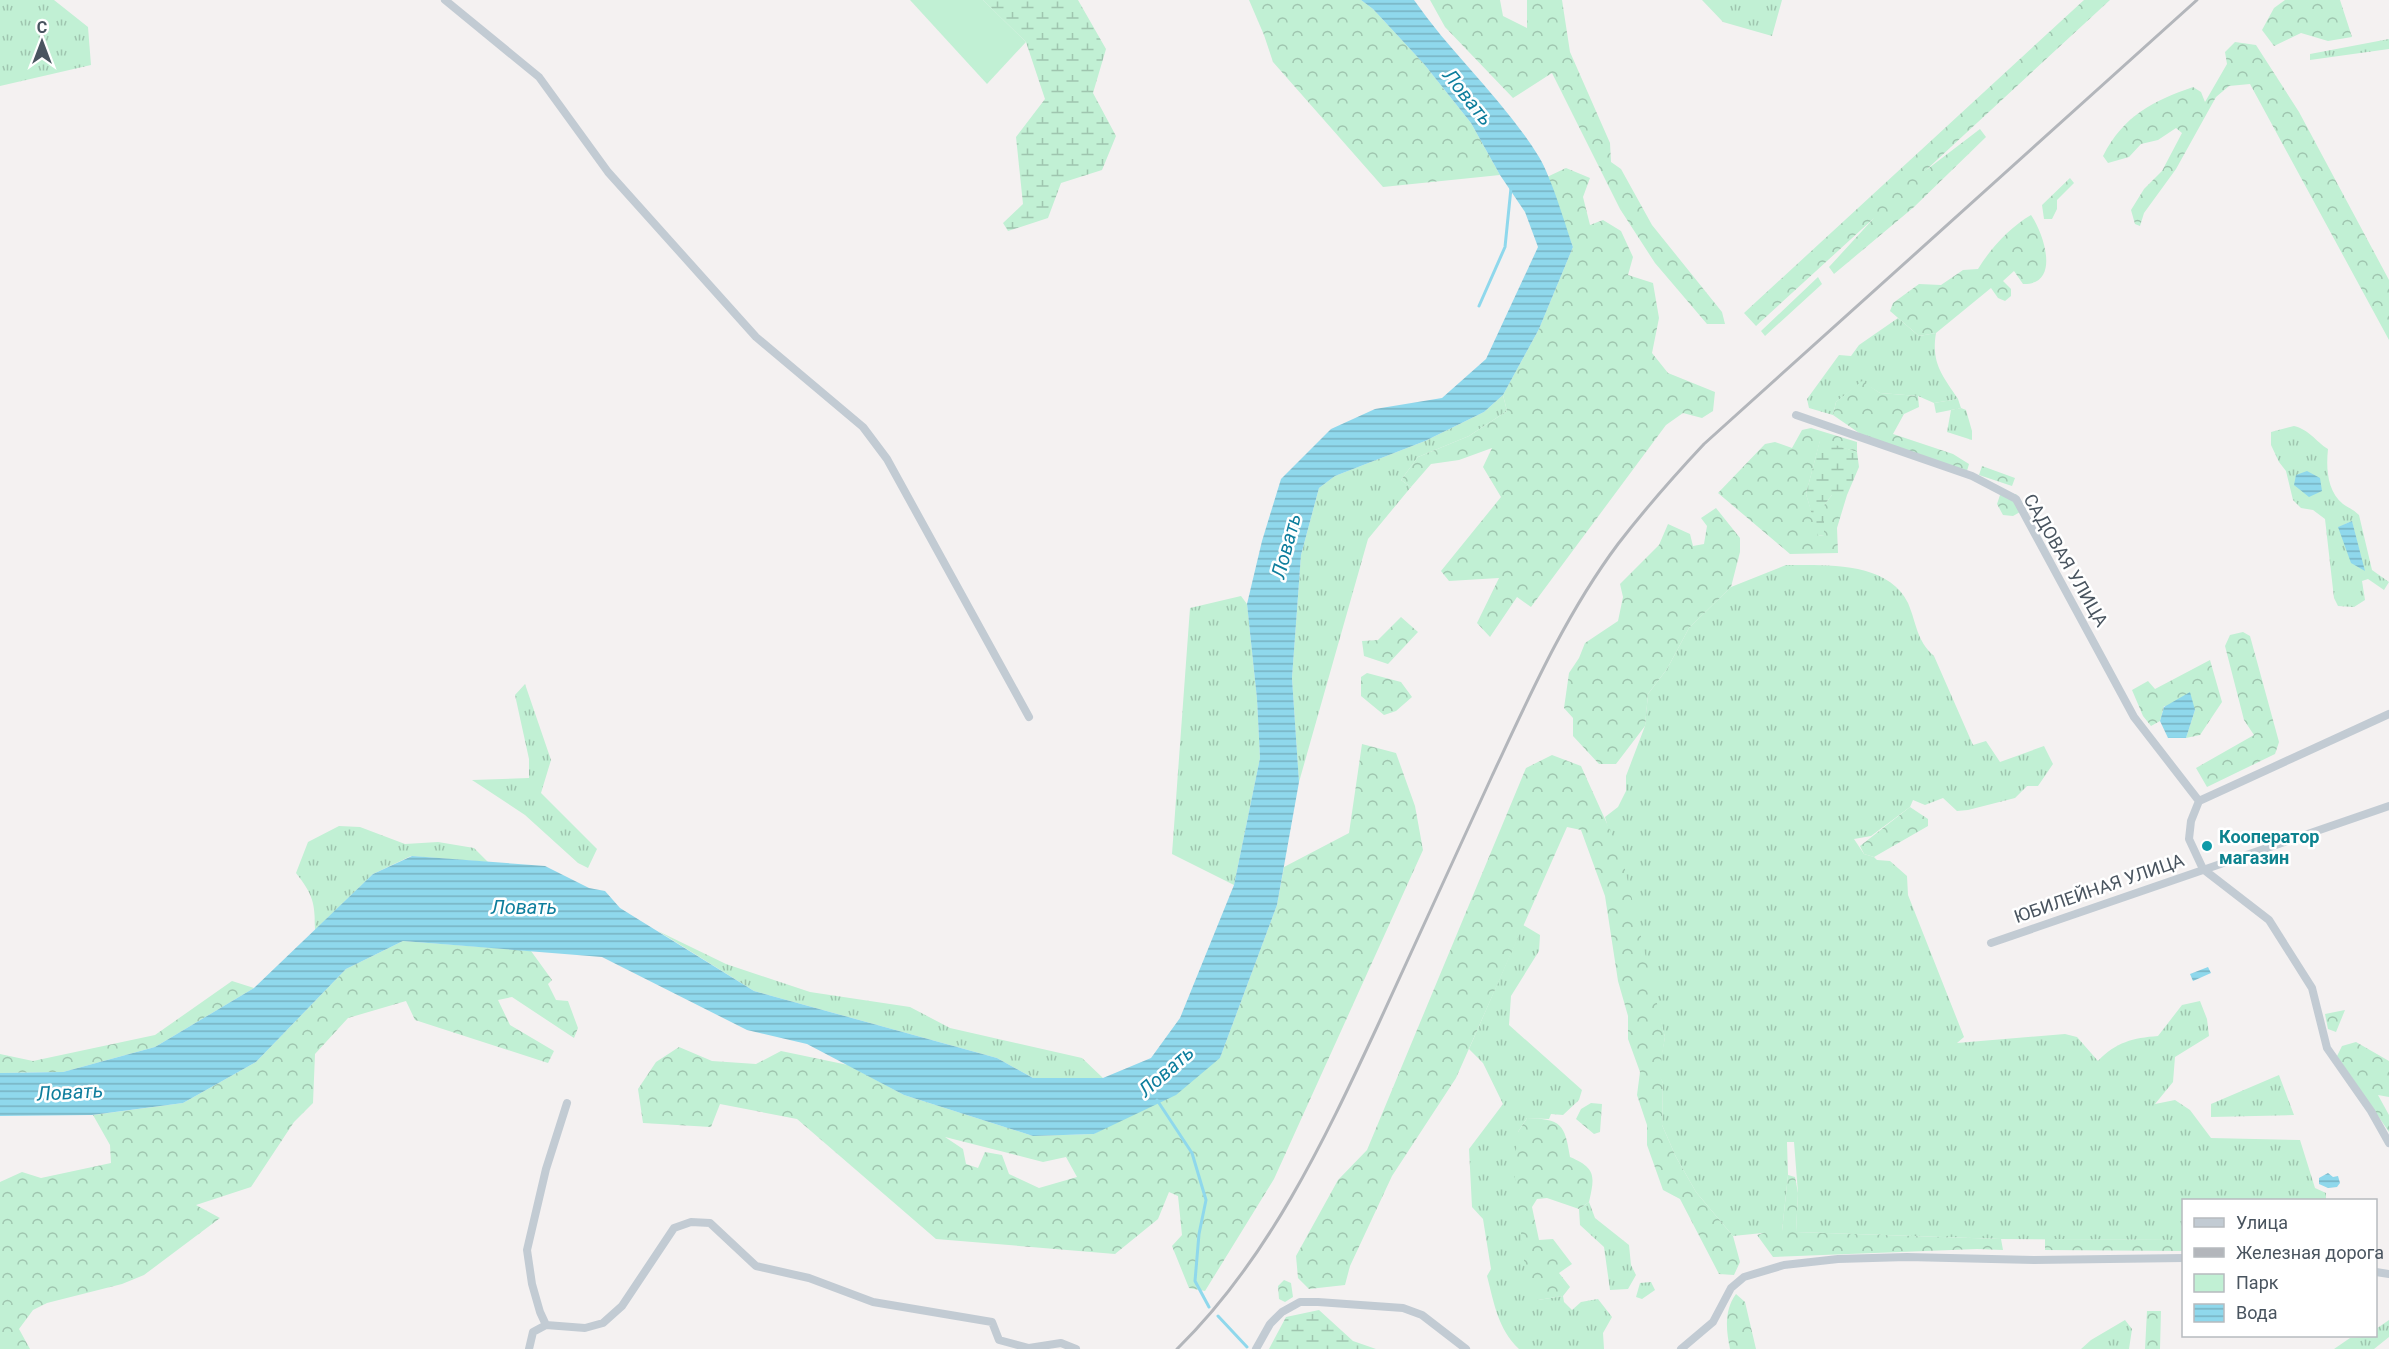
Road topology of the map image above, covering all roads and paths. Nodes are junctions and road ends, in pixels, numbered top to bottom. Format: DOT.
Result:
graph roads {
  1 [pos="445,0"];
  2 [pos="1796,415"];
  3 [pos="2389,714"];
  4 [pos="1029,717"];
  5 [pos="2199,801"];
  6 [pos="2389,806"];
  7 [pos="2204,869"];
  8 [pos="1991,943"];
  9 [pos="567,1103"];
  10 [pos="2389,1143"];
  11 [pos="2182,1258"];
  12 [pos="546,1325"];
  13 [pos="529,1349"];
  14 [pos="1076,1349"];
  15 [pos="1256,1349"];
  16 [pos="1466,1349"];
  17 [pos="1681,1349"];
  1 -- 4 [label="street"];
  2 -- 5 [label="street, САДОВАЯ УЛИЦА"];
  3 -- 5 [label="street"];
  5 -- 7 [label="street"];
  6 -- 7 [label="street, ЮБИЛЕЙНАЯ УЛИЦА"];
  7 -- 8 [label="street, ЮБИЛЕЙНАЯ УЛИЦА"];
  7 -- 10 [label="street"];
  9 -- 12 [label="street"];
  11 -- 17 [label="street"];
  12 -- 13 [label="street"];
  12 -- 14 [label="street"];
  15 -- 16 [label="street"];
}
